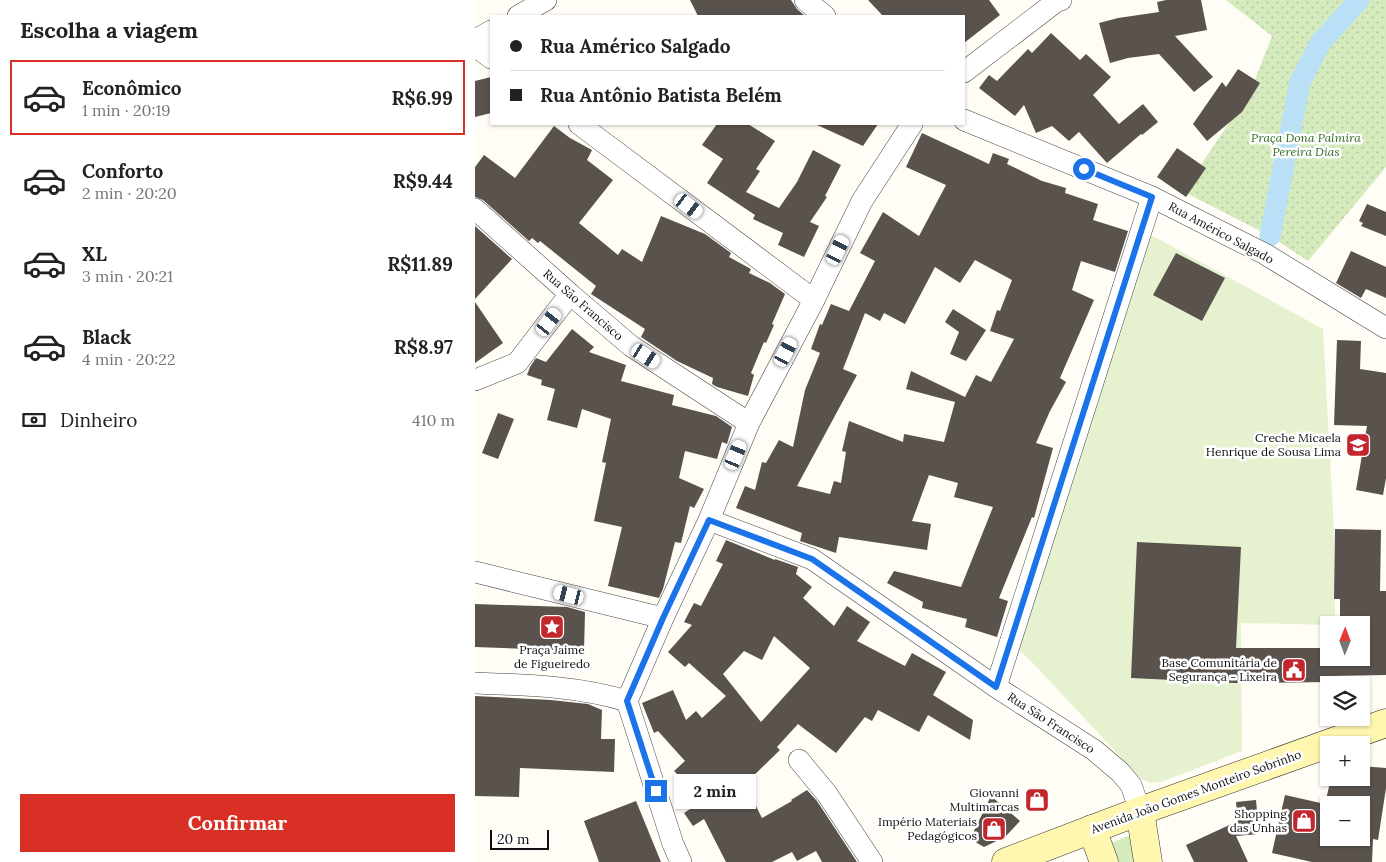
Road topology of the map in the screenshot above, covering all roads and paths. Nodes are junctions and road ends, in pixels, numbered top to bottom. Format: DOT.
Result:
graph roads {
  1 [pos="546,0"];
  2 [pos="805,0"];
  3 [pos="1058,0"];
  4 [pos="519,15"];
  5 [pos="824,15"];
  6 [pos="490,32"];
  7 [pos="475,40"];
  8 [pos="475,46"];
  9 [pos="490,57"];
  10 [pos="965,71"];
  11 [pos="965,120"];
  12 [pos="580,125"];
  13 [pos="911,125"];
  14 [pos="1152,197"];
  15 [pos="475,209"];
  16 [pos="570,294"];
  17 [pos="814,300"];
  18 [pos="1386,328"];
  19 [pos="475,380"];
  20 [pos="749,423"];
  21 [pos="709,520"];
  22 [pos="475,572"];
  23 [pos="663,618"];
  24 [pos="475,683"];
  25 [pos="996,687"];
  26 [pos="627,701"];
  27 [pos="1386,723"];
  28 [pos="799,760"];
  29 [pos="1140,811"];
  30 [pos="1092,829"];
  31 [pos="681,862"];
  32 [pos="872,862"];
  33 [pos="1006,862"];
  34 [pos="1104,862"];
  35 [pos="1148,862"];
  1 -- 4 [label="street"];
  2 -- 5 [label="street"];
  3 -- 10 [label="street"];
  6 -- 7 [label="street"];
  8 -- 9 [label="street"];
  11 -- 14 [label="street, Rua Américo Salgado"];
  12 -- 17 [label="street"];
  13 -- 17 [label="street"];
  14 -- 18 [label="street, Rua Américo Salgado"];
  14 -- 25 [label="street"];
  15 -- 16 [label="street, Rua São Francisco"];
  16 -- 19 [label="street"];
  16 -- 20 [label="street, Rua São Francisco"];
  17 -- 20 [label="street"];
  20 -- 21 [label="street"];
  21 -- 23 [label="street"];
  21 -- 25 [label="street, Rua São Francisco"];
  22 -- 23 [label="street"];
  23 -- 26 [label="street"];
  24 -- 26 [label="street"];
  25 -- 29 [label="street, Rua São Francisco"];
  26 -- 31 [label="street"];
  27 -- 29 [label="main road, Avenida João Gomes Monteiro Sobrinho"];
  28 -- 32 [label="street"];
  29 -- 30 [label="main road, Avenida João Gomes Monteiro Sobrinho"];
  29 -- 35 [label="main road"];
  30 -- 33 [label="main road, Avenida João Gomes Monteiro Sobrinho"];
  30 -- 34 [label="main road"];
}
